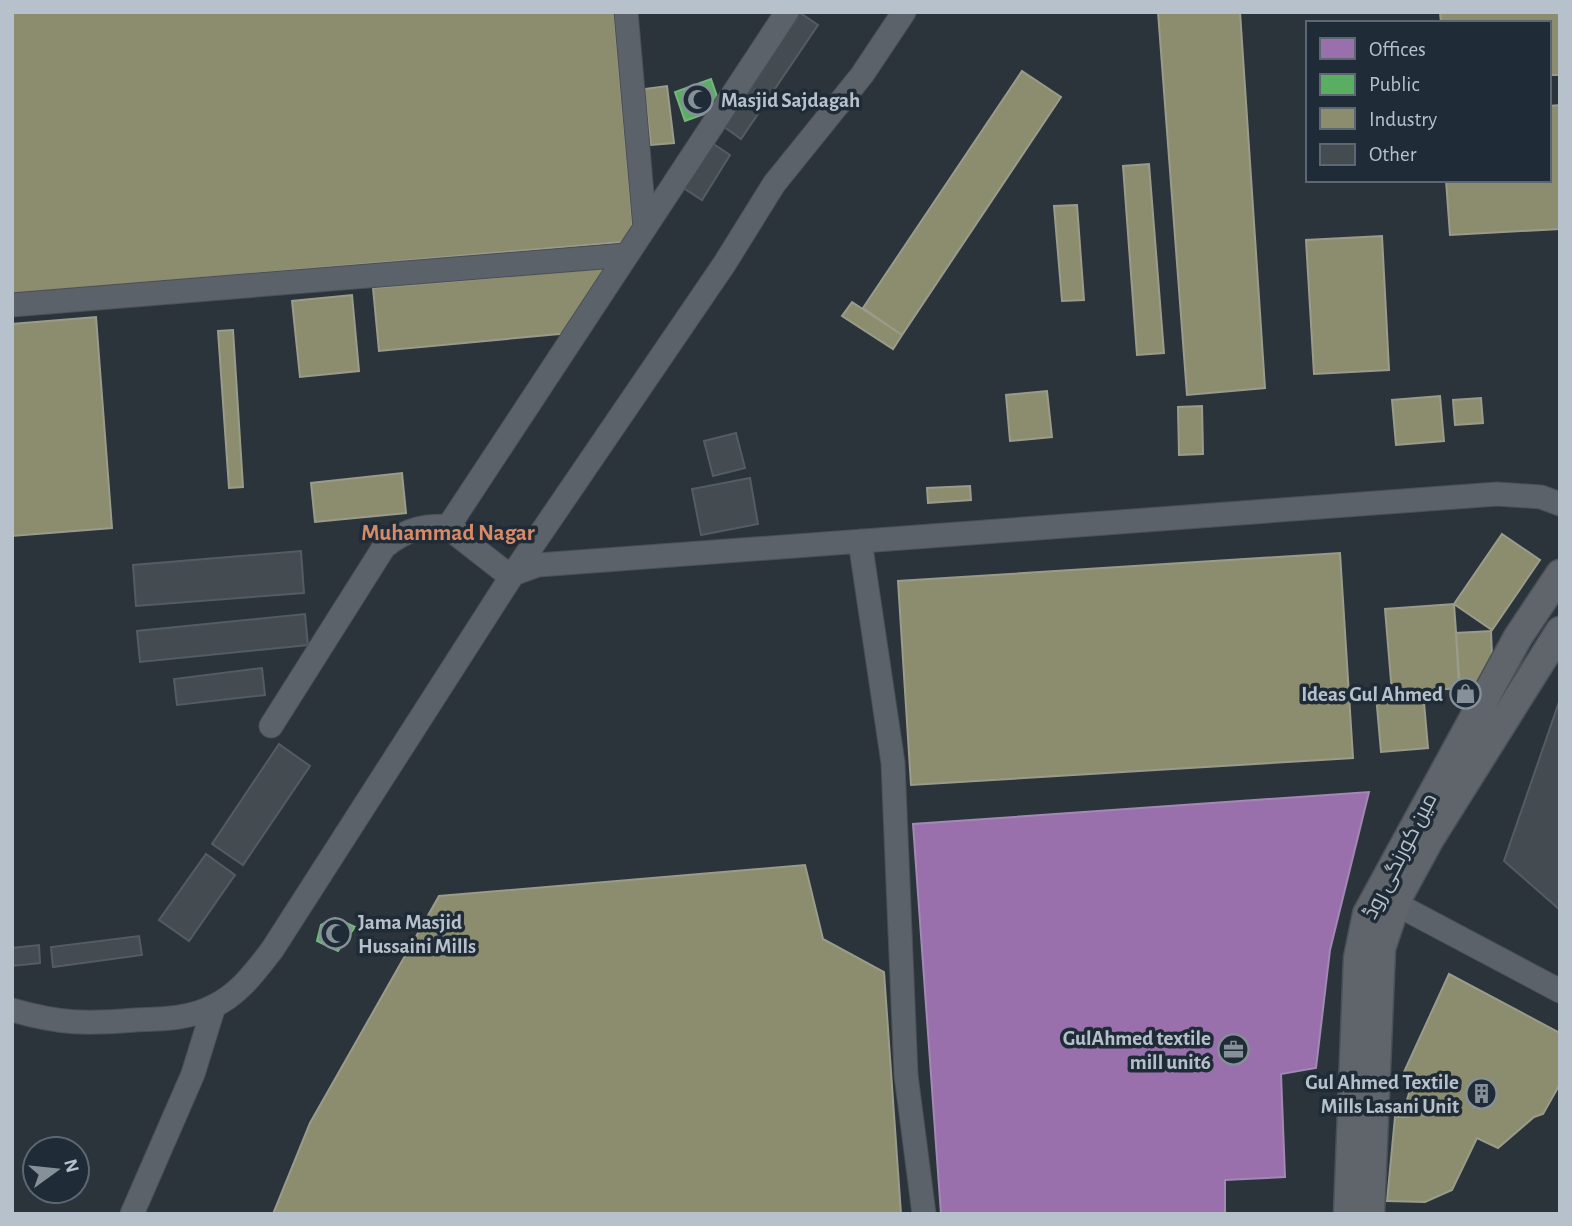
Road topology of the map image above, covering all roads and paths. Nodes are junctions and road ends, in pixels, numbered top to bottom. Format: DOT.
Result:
graph roads {
  1 [pos="626,12"];
  2 [pos="787,12"];
  3 [pos="904,12"];
  4 [pos="645,228"];
  5 [pos="626,256"];
  6 [pos="12,305"];
  7 [pos="1560,504"];
  8 [pos="454,527"];
  9 [pos="860,541"];
  10 [pos="1560,574"];
  11 [pos="512,575"];
  12 [pos="1560,631"];
  13 [pos="271,726"];
  14 [pos="1396,904"];
  15 [pos="1560,991"];
  16 [pos="215,1006"];
  17 [pos="12,1010"];
  18 [pos="132,1214"];
  19 [pos="923,1214"];
  20 [pos="1348,1214"];
  21 [pos="1370,1214"];
  1 -- 4 [label="street"];
  2 -- 4 [label="street"];
  3 -- 11 [label="street"];
  4 -- 5 [label="street"];
  5 -- 6 [label="street"];
  5 -- 8 [label="street"];
  7 -- 9 [label="street"];
  8 -- 11 [label="street"];
  8 -- 13 [label="street"];
  9 -- 11 [label="street"];
  9 -- 19 [label="street"];
  10 -- 20 [label="main road, مین کورنگی روڈ"];
  11 -- 16 [label="street"];
  12 -- 14 [label="main road, مین کورنگی روڈ"];
  14 -- 15 [label="street"];
  14 -- 21 [label="main road, مین کورنگی روڈ"];
  16 -- 17 [label="street"];
  16 -- 18 [label="street"];
}
